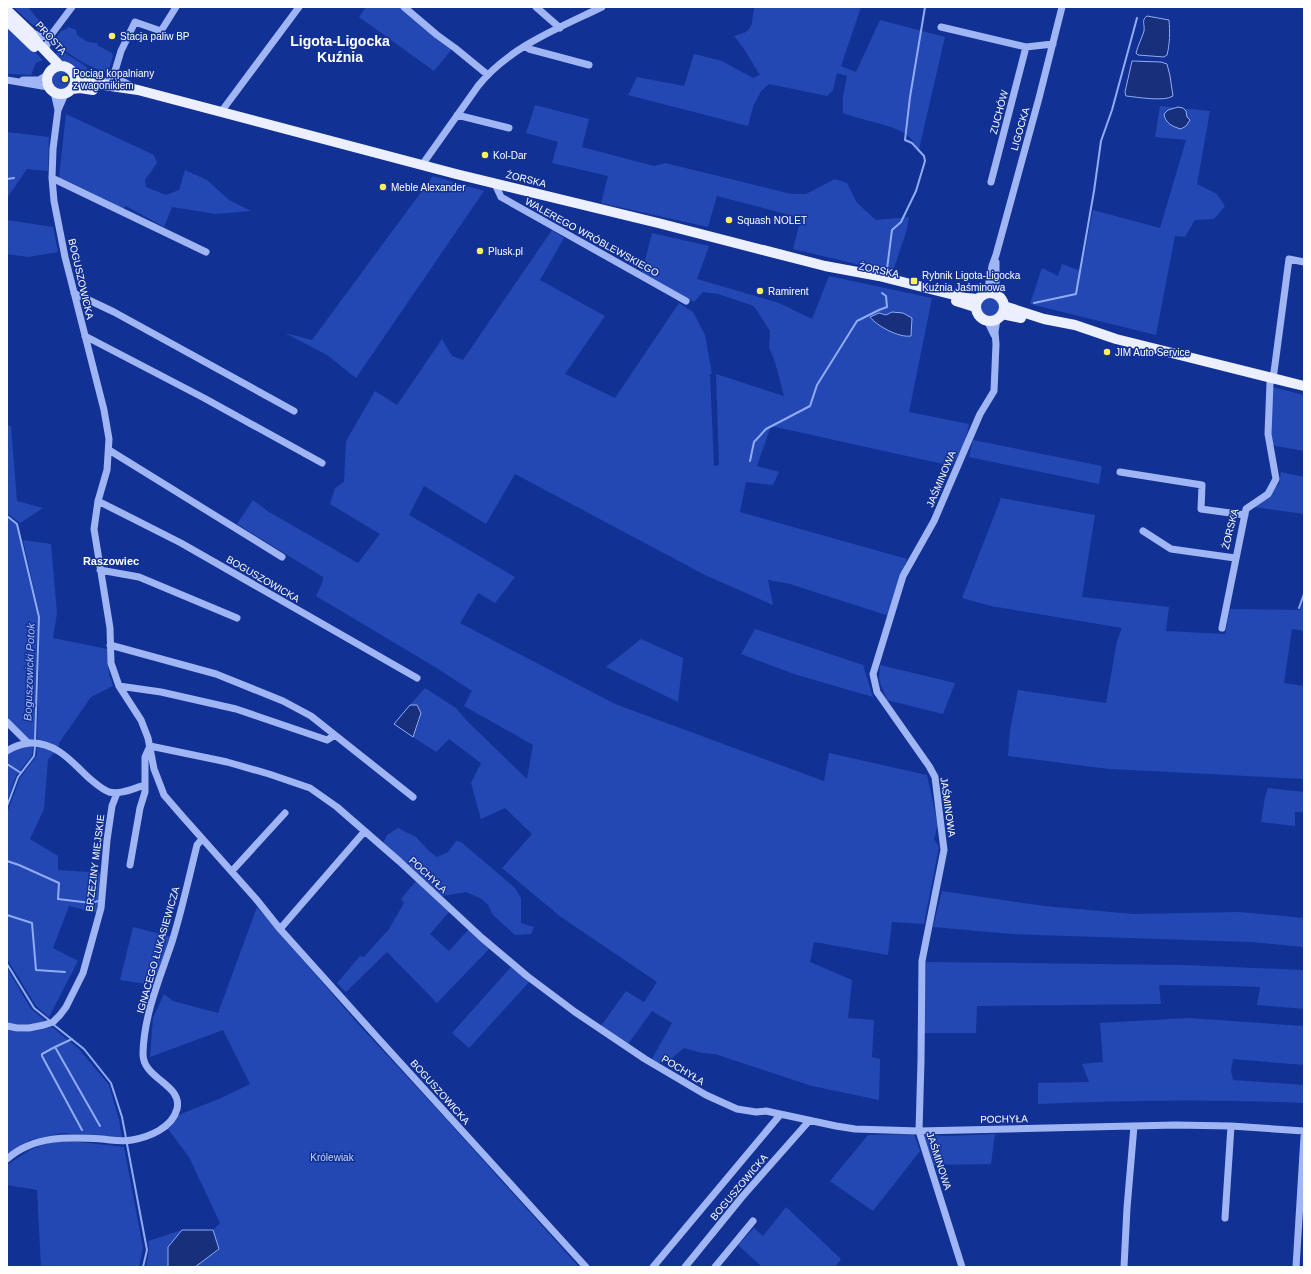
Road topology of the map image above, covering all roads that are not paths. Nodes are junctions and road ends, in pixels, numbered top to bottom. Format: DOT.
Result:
graph roads {
  1 [pos="72,7"];
  2 [pos="176,7"];
  3 [pos="299,7"];
  4 [pos="404,7"];
  5 [pos="536,7"];
  6 [pos="602,7"];
  7 [pos="1062,7"];
  8 [pos="7,10"];
  9 [pos="7,20"];
  10 [pos="941,27"];
  11 [pos="560,28"];
  12 [pos="30,32"];
  13 [pos="51,35"];
  14 [pos="1053,44"];
  15 [pos="526,46"];
  16 [pos="1026,47"];
  17 [pos="44,50"];
  18 [pos="589,65"];
  19 [pos="60,66"];
  20 [pos="115,71"];
  21 [pos="48,74"];
  22 [pos="488,75"];
  23 [pos="74,76"];
  24 [pos="8,80"];
  25 [pos="104,85"];
  26 [pos="51,90"];
  27 [pos="138,90"];
  28 [pos="68,91"];
  29 [pos="176,101"];
  30 [pos="58,110"];
  31 [pos="221,112"];
  32 [pos="457,115"];
  33 [pos="509,128"];
  34 [pos="422,165"];
  35 [pos="52,178"];
  36 [pos="991,182"];
  37 [pos="495,184"];
  38 [pos="206,252"];
  39 [pos="1304,262"];
  40 [pos="74,293"];
  41 [pos="991,293"];
  42 [pos="686,300"];
  43 [pos="976,303"];
  44 [pos="997,315"];
  45 [pos="85,336"];
  46 [pos="1272,378"];
  47 [pos="1304,386"];
  48 [pos="294,411"];
  49 [pos="109,450"];
  50 [pos="322,463"];
  51 [pos="1120,472"];
  52 [pos="98,501"];
  53 [pos="1245,515"];
  54 [pos="1143,531"];
  55 [pos="282,557"];
  56 [pos="1235,558"];
  57 [pos="100,570"];
  58 [pos="237,618"];
  59 [pos="1222,628"];
  60 [pos="110,645"];
  61 [pos="417,678"];
  62 [pos="119,686"];
  63 [pos="7,722"];
  64 [pos="335,735"];
  65 [pos="28,743"];
  66 [pos="150,746"];
  67 [pos="7,751"];
  68 [pos="145,786"];
  69 [pos="116,792"];
  70 [pos="413,797"];
  71 [pos="285,813"];
  72 [pos="364,832"];
  73 [pos="202,839"];
  74 [pos="130,865"];
  75 [pos="232,871"];
  76 [pos="280,929"];
  77 [pos="7,1026"];
  78 [pos="780,1115"];
  79 [pos="809,1121"];
  80 [pos="1134,1126"];
  81 [pos="1231,1126"];
  82 [pos="919,1131"];
  83 [pos="1304,1131"];
  84 [pos="1304,1137"];
  85 [pos="7,1159"];
  86 [pos="1225,1218"];
  87 [pos="753,1222"];
  88 [pos="586,1267"];
  89 [pos="652,1267"];
  90 [pos="685,1267"];
  91 [pos="715,1267"];
  92 [pos="962,1267"];
  93 [pos="1124,1267"];
  94 [pos="1296,1267"];
  1 -- 13 [label="street"];
  2 -- 20 [label="street"];
  3 -- 31 [label="street"];
  4 -- 22 [label="street"];
  5 -- 11 [label="street"];
  6 -- 11 [label="street"];
  7 -- 14 [label="street, LIGOCKA"];
  8 -- 12 [label="main road, PROSTA"];
  9 -- 21 [label="main road, PROSTA"];
  10 -- 16 [label="street"];
  11 -- 15 [label="street"];
  12 -- 13 [label="street"];
  12 -- 17 [label="main road, PROSTA"];
  13 -- 17 [label="street"];
  14 -- 16 [label="street"];
  14 -- 41 [label="street, LIGOCKA"];
  15 -- 18 [label="street"];
  15 -- 22 [label="street"];
  16 -- 36 [label="street, ZUCHÓW"];
  17 -- 19 [label="main road, PROSTA"];
  19 -- 21 [label="main road"];
  19 -- 23 [label="main road"];
  20 -- 25 [label="street"];
  20 -- 27 [label="street, ŻORSKA"];
  21 -- 24 [label="street"];
  21 -- 26 [label="main road"];
  22 -- 32 [label="street"];
  23 -- 25 [label="main road, ŻORSKA"];
  23 -- 28 [label="main road"];
  24 -- 26 [label="street"];
  25 -- 27 [label="main road, ŻORSKA"];
  26 -- 28 [label="main road"];
  26 -- 30 [label="street, BOGUSZOWICKA"];
  27 -- 29 [label="main road, ŻORSKA"];
  28 -- 29 [label="main road, ŻORSKA"];
  28 -- 30 [label="street, BOGUSZOWICKA"];
  29 -- 31 [label="main road, ŻORSKA"];
  30 -- 35 [label="street, BOGUSZOWICKA"];
  31 -- 34 [label="main road, ŻORSKA"];
  32 -- 33 [label="street"];
  32 -- 34 [label="street"];
  34 -- 37 [label="main road, ŻORSKA"];
  35 -- 38 [label="street"];
  35 -- 40 [label="street, BOGUSZOWICKA"];
  37 -- 42 [label="street, WALEREGO WRÓBLEWSKIEGO"];
  37 -- 43 [label="main road, ŻORSKA"];
  39 -- 46 [label="street, ŻORSKA"];
  40 -- 45 [label="street, BOGUSZOWICKA"];
  40 -- 48 [label="street"];
  41 -- 43 [label="main road"];
  41 -- 44 [label="main road"];
  43 -- 44 [label="main road"];
  44 -- 46 [label="main road"];
  44 -- 82 [label="street, JAŚMINOWA"];
  45 -- 49 [label="street, BOGUSZOWICKA"];
  45 -- 50 [label="street"];
  46 -- 47 [label="main road"];
  46 -- 53 [label="street, ŻORSKA"];
  49 -- 52 [label="street, BOGUSZOWICKA"];
  49 -- 55 [label="street"];
  51 -- 53 [label="street"];
  52 -- 57 [label="street, BOGUSZOWICKA"];
  52 -- 61 [label="street, BOGUSZOWICKA"];
  53 -- 56 [label="street, ŻORSKA"];
  54 -- 56 [label="street"];
  56 -- 59 [label="street, ŻORSKA"];
  57 -- 58 [label="street"];
  57 -- 60 [label="street, BOGUSZOWICKA"];
  60 -- 62 [label="street, BOGUSZOWICKA"];
  60 -- 64 [label="street"];
  62 -- 64 [label="street"];
  62 -- 66 [label="street, BOGUSZOWICKA"];
  63 -- 65 [label="street"];
  64 -- 70 [label="street"];
  65 -- 67 [label="street"];
  65 -- 69 [label="street"];
  66 -- 68 [label="street"];
  66 -- 72 [label="street, POCHYŁA"];
  66 -- 73 [label="street, BOGUSZOWICKA"];
  68 -- 69 [label="street"];
  68 -- 74 [label="street"];
  69 -- 77 [label="street, BRZEZINY MIEJSKIE"];
  71 -- 75 [label="street"];
  72 -- 76 [label="street"];
  72 -- 78 [label="street, POCHYŁA"];
  73 -- 75 [label="street, BOGUSZOWICKA"];
  73 -- 85 [label="street, IGNACEGO ŁUKASIEWICZA"];
  75 -- 76 [label="street, BOGUSZOWICKA"];
  76 -- 88 [label="street, BOGUSZOWICKA"];
  78 -- 79 [label="street, POCHYŁA"];
  78 -- 89 [label="street, BOGUSZOWICKA"];
  79 -- 82 [label="street, POCHYŁA"];
  79 -- 90 [label="street, BOGUSZOWICKA"];
  80 -- 81 [label="street, POCHYŁA"];
  80 -- 82 [label="street, POCHYŁA"];
  80 -- 93 [label="street"];
  81 -- 83 [label="street, POCHYŁA"];
  81 -- 86 [label="street"];
  82 -- 92 [label="street, JAŚMINOWA"];
  84 -- 94 [label="street"];
  87 -- 91 [label="street"];
}
